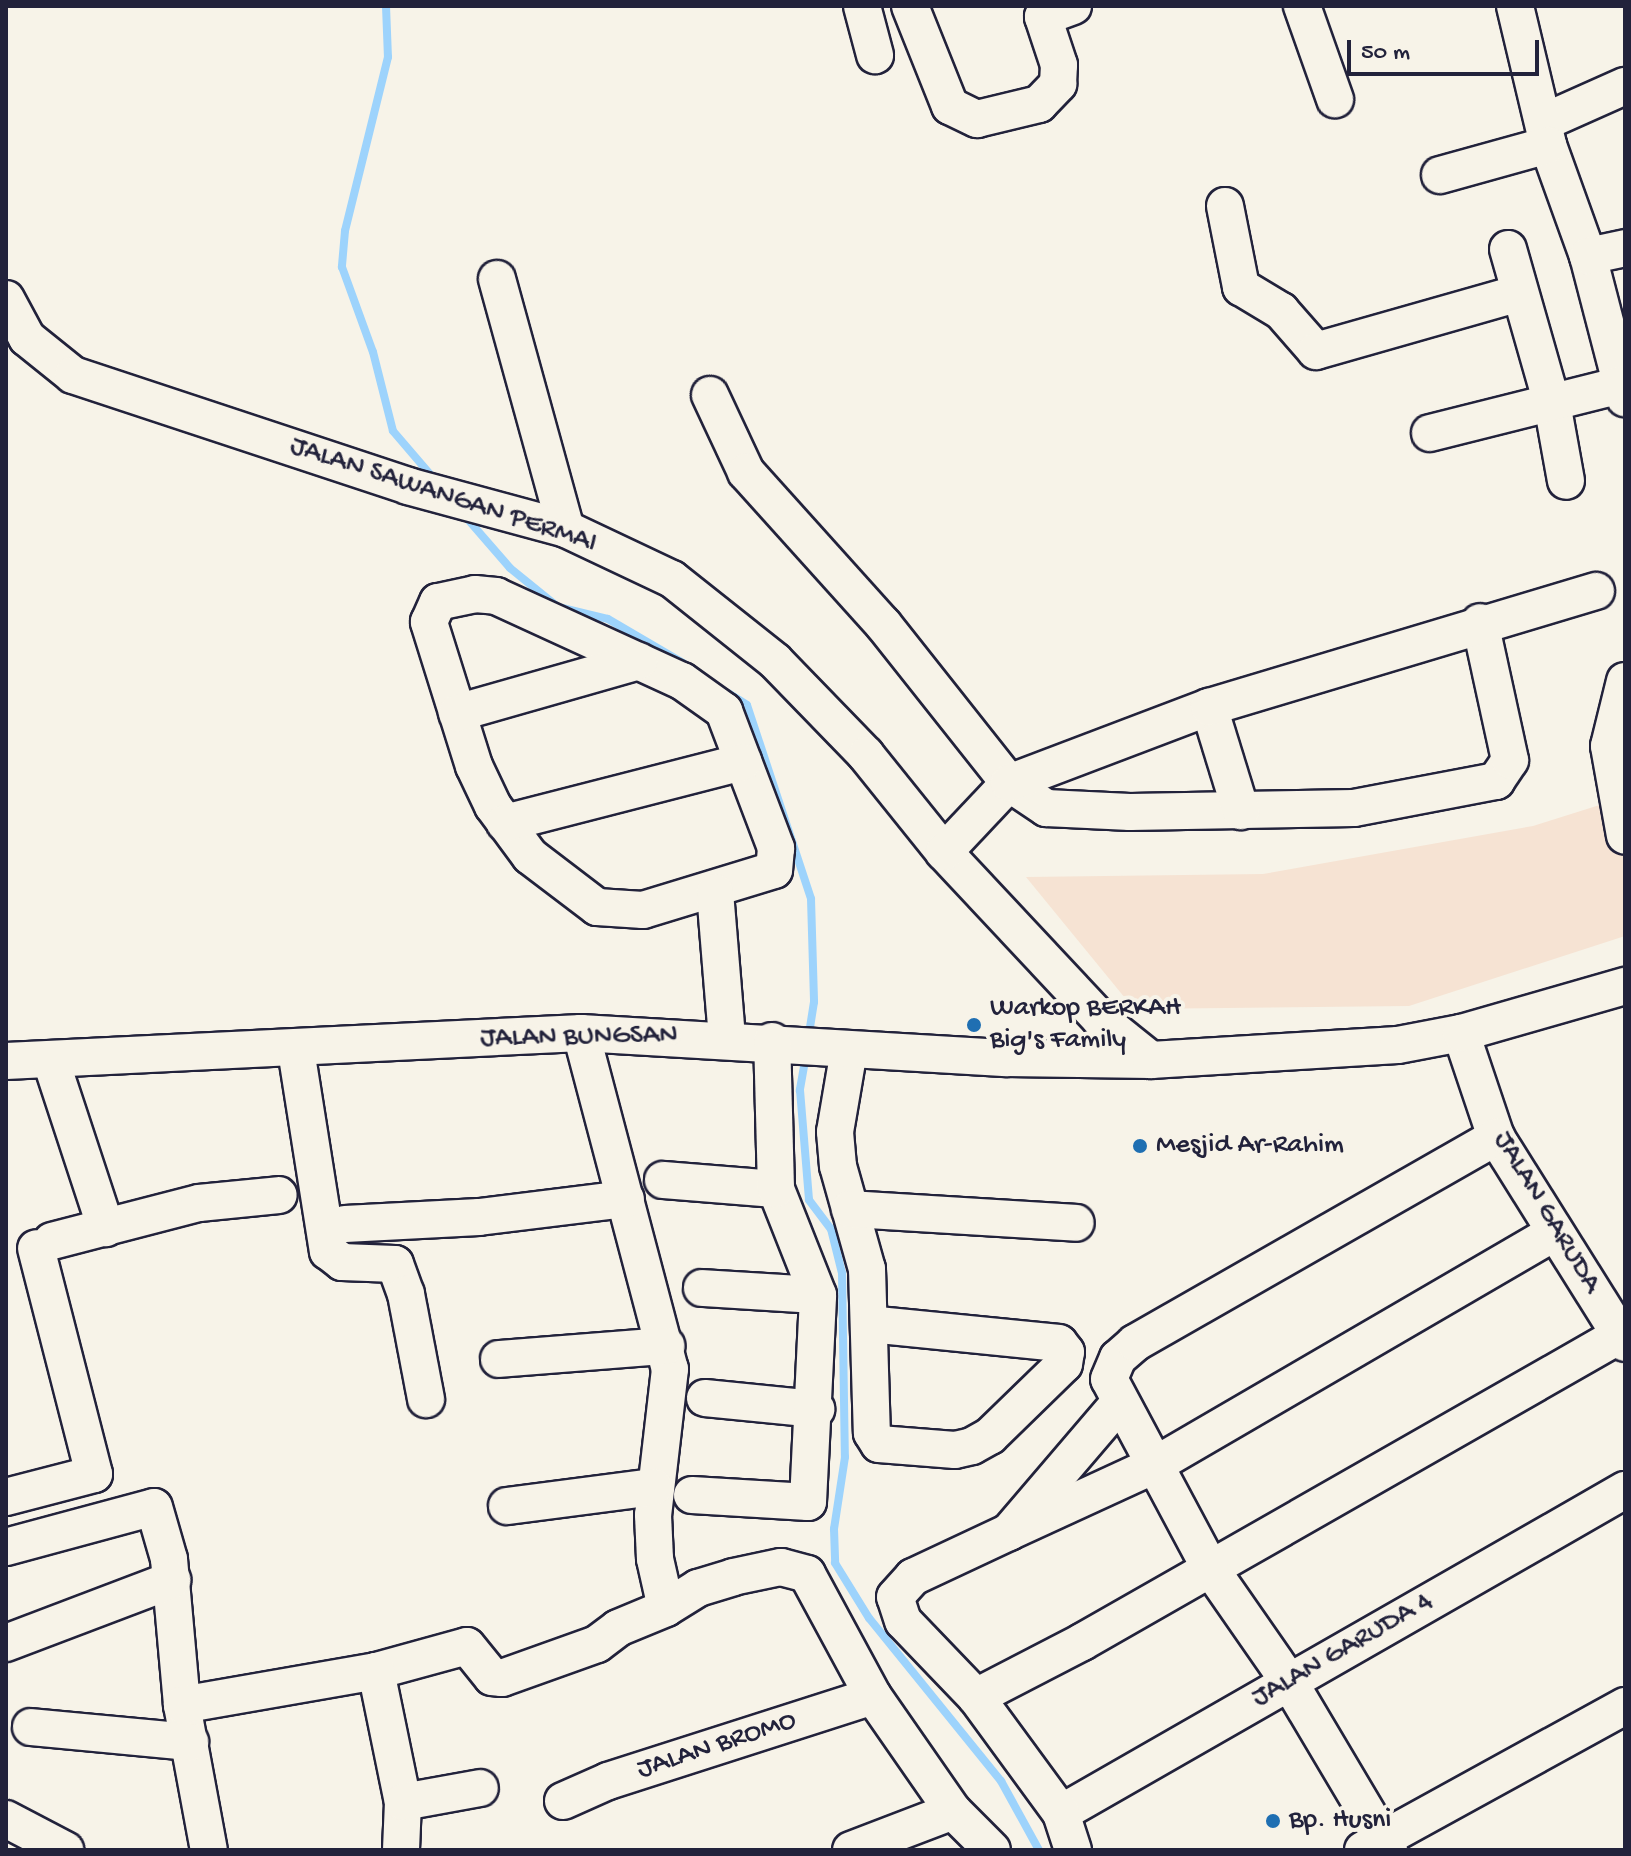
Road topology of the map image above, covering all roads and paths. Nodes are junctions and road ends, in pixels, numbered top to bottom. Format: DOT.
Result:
graph roads {
  1 [pos="862,6"];
  2 [pos="910,6"];
  3 [pos="1302,6"];
  4 [pos="1515,6"];
  5 [pos="1052,10"];
  6 [pos="875,55"];
  7 [pos="1625,86"];
  8 [pos="1335,99"];
  9 [pos="1546,133"];
  10 [pos="1440,175"];
  11 [pos="1225,206"];
  12 [pos="1625,248"];
  13 [pos="1508,249"];
  14 [pos="1588,256"];
  15 [pos="497,279"];
  16 [pos="1519,293"];
  17 [pos="6,299"];
  18 [pos="1623,391"];
  19 [pos="710,395"];
  20 [pos="1552,403"];
  21 [pos="1430,433"];
  22 [pos="1566,481"];
  23 [pos="566,529"];
  24 [pos="1596,591"];
  25 [pos="1480,622"];
  26 [pos="639,661"];
  27 [pos="1625,681"];
  28 [pos="1209,707"];
  29 [pos="457,713"];
  30 [pos="743,762"];
  31 [pos="1009,783"];
  32 [pos="1241,811"];
  33 [pos="505,823"];
  34 [pos="1625,836"];
  35 [pos="944,852"];
  36 [pos="715,892"];
  37 [pos="1625,986"];
  38 [pos="581,1033"];
  39 [pos="1461,1033"];
  40 [pos="727,1038"];
  41 [pos="781,1041"];
  42 [pos="837,1047"];
  43 [pos="296,1050"];
  44 [pos="1151,1060"];
  45 [pos="6,1061"];
  46 [pos="51,1061"];
  47 [pos="1496,1137"];
  48 [pos="663,1180"];
  49 [pos="776,1189"];
  50 [pos="279,1195"];
  51 [pos="626,1199"];
  52 [pos="850,1209"];
  53 [pos="1076,1223"];
  54 [pos="345,1224"];
  55 [pos="106,1228"];
  56 [pos="1554,1233"];
  57 [pos="702,1288"];
  58 [pos="818,1295"];
  59 [pos="870,1324"];
  60 [pos="1623,1339"];
  61 [pos="666,1346"];
  62 [pos="499,1359"];
  63 [pos="705,1398"];
  64 [pos="426,1399"];
  65 [pos="1119,1403"];
  66 [pos="816,1409"];
  67 [pos="1155,1465"];
  68 [pos="654,1487"];
  69 [pos="1625,1490"];
  70 [pos="692,1495"];
  71 [pos="6,1497"];
  72 [pos="507,1506"];
  73 [pos="1009,1532"];
  74 [pos="6,1547"];
  75 [pos="1210,1568"];
  76 [pos="172,1580"];
  77 [pos="666,1608"];
  78 [pos="6,1643"];
  79 [pos="376,1671"];
  80 [pos="1290,1683"];
  81 [pos="873,1696"];
  82 [pos="976,1697"];
  83 [pos="182,1705"];
  84 [pos="1625,1706"];
  85 [pos="31,1727"];
  86 [pos="190,1742"];
  87 [pos="480,1788"];
  88 [pos="563,1801"];
  89 [pos="403,1802"];
  90 [pos="953,1811"];
  91 [pos="1061,1813"];
  92 [pos="6,1819"];
  93 [pos="1379,1846"];
  94 [pos="61,1849"];
  95 [pos="209,1850"];
  96 [pos="401,1850"];
  97 [pos="851,1850"];
  98 [pos="992,1850"];
  99 [pos="1073,1850"];
  1 -- 6 [label="street"];
  2 -- 5 [label="street"];
  3 -- 8 [label="street"];
  4 -- 9 [label="street"];
  7 -- 9 [label="street"];
  9 -- 10 [label="street"];
  9 -- 14 [label="street"];
  11 -- 16 [label="street"];
  12 -- 14 [label="street"];
  13 -- 16 [label="street"];
  14 -- 18 [label="street"];
  15 -- 23 [label="street"];
  16 -- 20 [label="street"];
  17 -- 23 [label="street, JALAN SAWANGAN PERMAI"];
  18 -- 20 [label="street"];
  19 -- 31 [label="street"];
  20 -- 21 [label="street"];
  20 -- 22 [label="street"];
  23 -- 35 [label="street, JALAN SAWANGAN PERMAI"];
  24 -- 25 [label="street"];
  25 -- 28 [label="street"];
  25 -- 32 [label="street"];
  26 -- 29 [label="street"];
  26 -- 29 [label="street"];
  26 -- 30 [label="street"];
  27 -- 34 [label="street"];
  28 -- 31 [label="street"];
  28 -- 32 [label="street"];
  29 -- 33 [label="street"];
  30 -- 33 [label="street"];
  30 -- 36 [label="street"];
  31 -- 32 [label="street"];
  31 -- 35 [label="street"];
  33 -- 36 [label="street"];
  35 -- 44 [label="street, JALAN SAWANGAN PERMAI"];
  36 -- 40 [label="street"];
  37 -- 39 [label="street, JALAN BUNGSAN"];
  38 -- 40 [label="street, JALAN BUNGSAN"];
  38 -- 43 [label="street, JALAN BUNGSAN"];
  38 -- 51 [label="street"];
  39 -- 44 [label="street, JALAN BUNGSAN"];
  39 -- 47 [label="street, JALAN GARUDA"];
  40 -- 41 [label="street, JALAN BUNGSAN"];
  41 -- 42 [label="street, JALAN BUNGSAN"];
  41 -- 49 [label="street"];
  42 -- 44 [label="street, JALAN BUNGSAN"];
  42 -- 52 [label="street"];
  43 -- 46 [label="street, JALAN BUNGSAN"];
  43 -- 64 [label="street"];
  45 -- 46 [label="street, JALAN BUNGSAN"];
  46 -- 55 [label="street"];
  47 -- 56 [label="street, JALAN GARUDA"];
  47 -- 65 [label="street"];
  48 -- 49 [label="street"];
  49 -- 58 [label="street"];
  50 -- 55 [label="street"];
  51 -- 54 [label="street"];
  51 -- 61 [label="street"];
  52 -- 53 [label="street"];
  52 -- 59 [label="street"];
  55 -- 71 [label="street"];
  56 -- 60 [label="street, JALAN GARUDA"];
  56 -- 67 [label="street"];
  57 -- 58 [label="street"];
  58 -- 66 [label="street"];
  59 -- 59 [label="street"];
  60 -- 75 [label="street"];
  61 -- 62 [label="street"];
  61 -- 68 [label="street"];
  63 -- 66 [label="street"];
  65 -- 67 [label="street"];
  65 -- 73 [label="street"];
  66 -- 70 [label="street"];
  67 -- 73 [label="street"];
  67 -- 75 [label="street"];
  68 -- 72 [label="street"];
  68 -- 77 [label="street"];
  69 -- 80 [label="street, JALAN GARUDA 4"];
  73 -- 82 [label="street"];
  74 -- 76 [label="street"];
  75 -- 80 [label="street"];
  75 -- 82 [label="street"];
  76 -- 78 [label="street"];
  76 -- 83 [label="street"];
  77 -- 79 [label="street"];
  77 -- 81 [label="street"];
  79 -- 83 [label="street"];
  79 -- 89 [label="street"];
  80 -- 91 [label="street, JALAN GARUDA 4"];
  80 -- 93 [label="street"];
  81 -- 88 [label="street, JALAN BROMO"];
  81 -- 90 [label="street"];
  82 -- 91 [label="street"];
  83 -- 86 [label="street"];
  84 -- 93 [label="street"];
  85 -- 86 [label="street"];
  86 -- 95 [label="street"];
  87 -- 89 [label="street"];
  89 -- 96 [label="street"];
  90 -- 97 [label="street"];
  90 -- 98 [label="street"];
  91 -- 99 [label="street"];
  92 -- 94 [label="street"];
}
